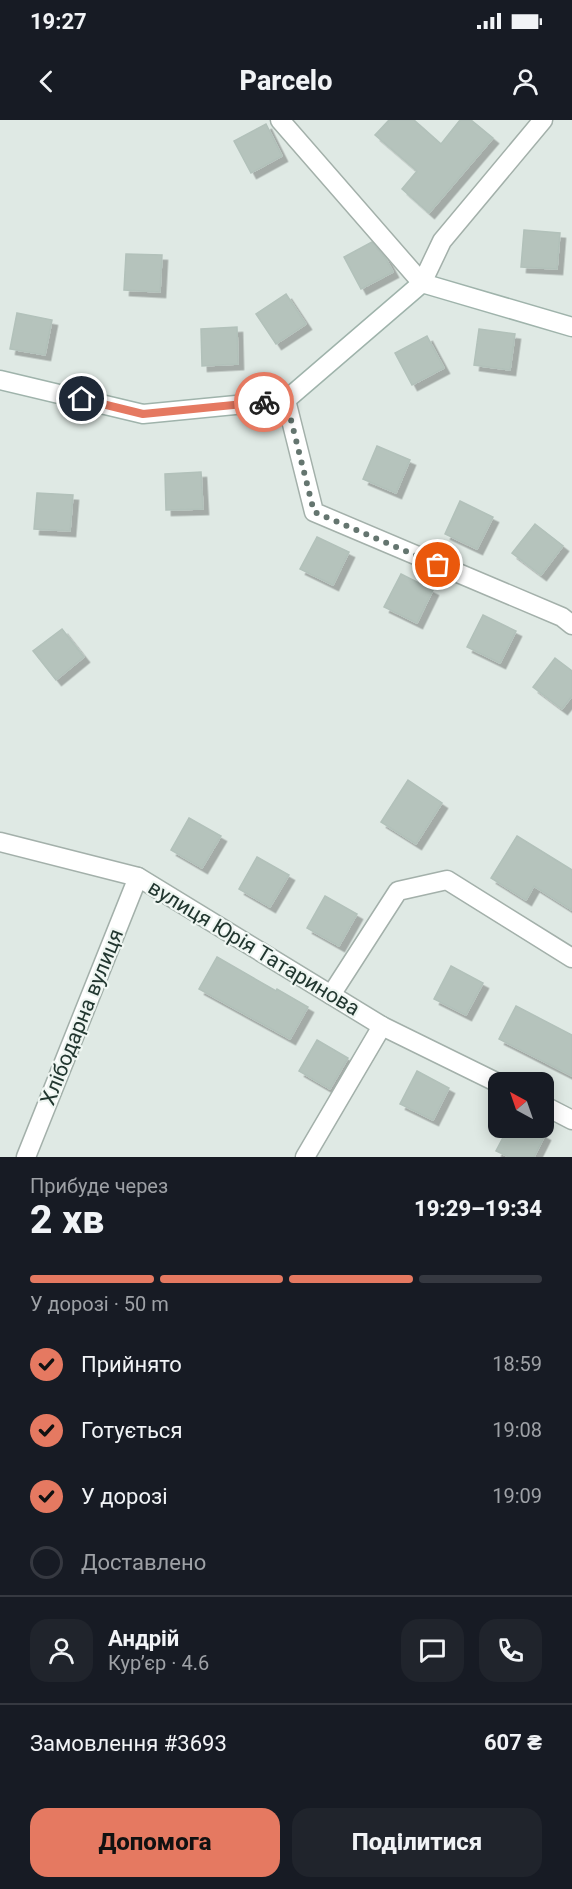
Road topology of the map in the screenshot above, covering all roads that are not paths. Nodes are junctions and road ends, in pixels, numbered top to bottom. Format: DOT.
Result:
graph roads {
  1 [pos="280,120"];
  2 [pos="543,120"];
  3 [pos="422,283"];
  4 [pos="572,327"];
  5 [pos="0,380"];
  6 [pos="286,400"];
  7 [pos="572,625"];
  8 [pos="0,842"];
  9 [pos="138,877"];
  10 [pos="572,958"];
  11 [pos="331,996"];
  12 [pos="382,1026"];
  13 [pos="488,1078"];
  14 [pos="554,1111"];
  15 [pos="572,1120"];
  16 [pos="26,1157"];
  17 [pos="305,1157"];
  1 -- 3 [label="street"];
  2 -- 3 [label="street"];
  3 -- 4 [label="street"];
  3 -- 6 [label="street"];
  5 -- 6 [label="street"];
  6 -- 7 [label="street"];
  8 -- 9 [label="street, вулиця Юрія Татаринова"];
  9 -- 11 [label="street, вулиця Юрія Татаринова"];
  9 -- 16 [label="street, Хлібодарна вулиця"];
  10 -- 11 [label="street"];
  11 -- 12 [label="street, вулиця Юрія Татаринова"];
  12 -- 13 [label="street, вулиця Юрія Татаринова"];
  12 -- 17 [label="street"];
  14 -- 15 [label="street"];
}
